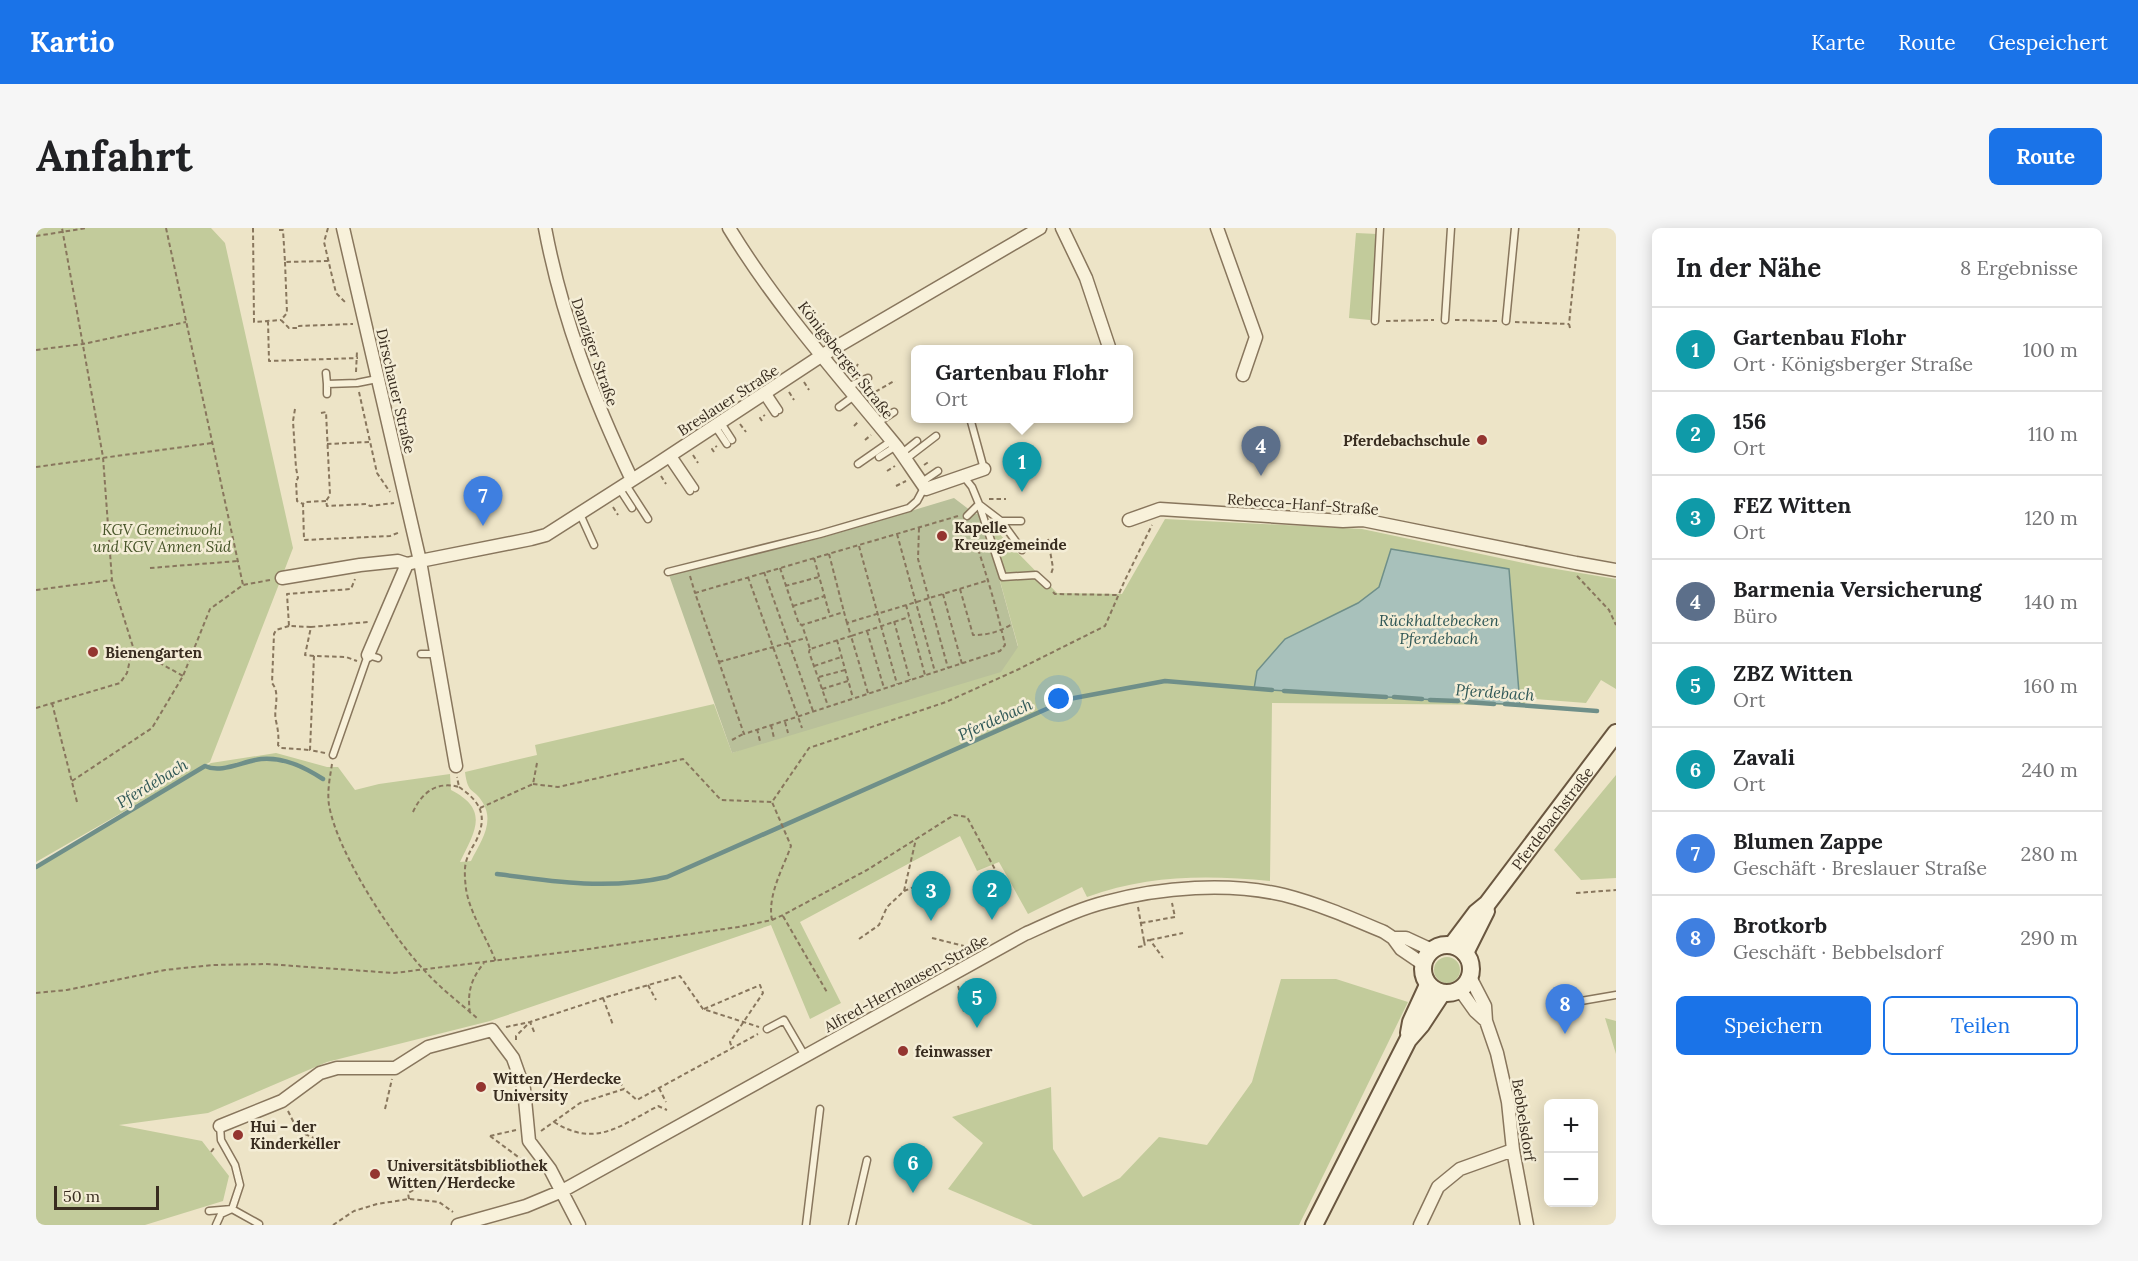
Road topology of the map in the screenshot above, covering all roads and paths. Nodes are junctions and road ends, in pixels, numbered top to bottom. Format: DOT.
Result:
graph roads {
  1 [pos="62,228"];
  2 [pos="87,228"];
  3 [pos="166,228"];
  4 [pos="253,228"];
  5 [pos="328,228"];
  6 [pos="343,228"];
  7 [pos="545,228"];
  8 [pos="729,228"];
  9 [pos="1040,228"];
  10 [pos="1062,228"];
  11 [pos="1217,228"];
  12 [pos="1380,228"];
  13 [pos="1451,228"];
  14 [pos="1515,228"];
  15 [pos="1579,228"];
  16 [pos="279,230"];
  17 [pos="63,233"];
  18 [pos="36,236"];
  19 [pos="328,261"];
  20 [pos="285,262"];
  21 [pos="352,308"];
  22 [pos="353,316"];
  23 [pos="280,320"];
  24 [pos="1445,320"];
  25 [pos="268,321"];
  26 [pos="1375,321"];
  27 [pos="1506,321"];
  28 [pos="186,322"];
  29 [pos="1569,324"];
  30 [pos="1570,328"];
  31 [pos="83,344"];
  32 [pos="357,344"];
  33 [pos="1108,345"];
  34 [pos="36,350"];
  35 [pos="373,356"];
  36 [pos="821,356"];
  37 [pos="357,358"];
  38 [pos="326,373"];
  39 [pos="1243,375"];
  40 [pos="868,378"];
  41 [pos="378,379"];
  42 [pos="895,382"];
  43 [pos="357,383"];
  44 [pos="327,384"];
  45 [pos="850,392"];
  46 [pos="765,393"];
  47 [pos="327,394"];
  48 [pos="870,400"];
  49 [pos="839,407"];
  50 [pos="295,409"];
  51 [pos="777,411"];
  52 [pos="894,412"];
  53 [pos="321,413"];
  54 [pos="971,423"];
  55 [pos="718,424"];
  56 [pos="877,424"];
  57 [pos="936,436"];
  58 [pos="917,441"];
  59 [pos="370,442"];
  60 [pos="730,442"];
  61 [pos="212,443"];
  62 [pos="327,444"];
  63 [pos="898,450"];
  64 [pos="670,456"];
  65 [pos="103,457"];
  66 [pos="879,457"];
  67 [pos="858,464"];
  68 [pos="36,467"];
  69 [pos="984,469"];
  70 [pos="938,471"];
  71 [pos="964,476"];
  72 [pos="626,484"];
  73 [pos="923,485"];
  74 [pos="693,490"];
  75 [pos="1006,499"];
  76 [pos="326,501"];
  77 [pos="401,502"];
  78 [pos="978,502"];
  79 [pos="303,504"];
  80 [pos="632,508"];
  81 [pos="1161,509"];
  82 [pos="580,513"];
  83 [pos="967,516"];
  84 [pos="648,519"];
  85 [pos="1130,520"];
  86 [pos="1001,521"];
  87 [pos="1021,521"];
  88 [pos="960,526"];
  89 [pos="920,527"];
  90 [pos="412,530"];
  91 [pos="897,534"];
  92 [pos="1048,539"];
  93 [pos="594,544"];
  94 [pos="859,546"];
  95 [pos="1022,550"];
  96 [pos="829,554"];
  97 [pos="814,558"];
  98 [pos="238,561"];
  99 [pos="420,561"];
  100 [pos="1576,563"];
  101 [pos="407,564"];
  102 [pos="360,565"];
  103 [pos="688,567"];
  104 [pos="150,568"];
  105 [pos="780,568"];
  106 [pos="1616,570"];
  107 [pos="668,572"];
  108 [pos="764,572"];
  109 [pos="748,577"];
  110 [pos="819,577"];
  111 [pos="282,578"];
  112 [pos="112,580"];
  113 [pos="989,580"];
  114 [pos="243,585"];
  115 [pos="1047,585"];
  116 [pos="785,586"];
  117 [pos="960,589"];
  118 [pos="36,590"];
  119 [pos="695,593"];
  120 [pos="943,594"];
  121 [pos="1118,596"];
  122 [pos="825,597"];
  123 [pos="928,598"];
  124 [pos="916,602"];
  125 [pos="906,605"];
  126 [pos="792,606"];
  127 [pos="844,612"];
  128 [pos="878,614"];
  129 [pos="830,616"];
  130 [pos="909,617"];
  131 [pos="894,621"];
  132 [pos="848,623"];
  133 [pos="1012,624"];
  134 [pos="802,625"];
  135 [pos="1616,625"];
  136 [pos="289,626"];
  137 [pos="881,626"];
  138 [pos="310,627"];
  139 [pos="1002,630"];
  140 [pos="867,631"];
  141 [pos="377,632"];
  142 [pos="851,636"];
  143 [pos="806,638"];
  144 [pos="837,640"];
  145 [pos="789,643"];
  146 [pos="133,647"];
  147 [pos="773,647"];
  148 [pos="810,649"];
  149 [pos="421,654"];
  150 [pos="436,654"];
  151 [pos="314,656"];
  152 [pos="841,657"];
  153 [pos="370,659"];
  154 [pos="719,662"];
  155 [pos="962,664"];
  156 [pos="814,666"];
  157 [pos="948,668"];
  158 [pos="845,670"];
  159 [pos="935,672"];
  160 [pos="183,676"];
  161 [pos="925,676"];
  162 [pos="818,678"];
  163 [pos="910,680"];
  164 [pos="848,681"];
  165 [pos="897,684"];
  166 [pos="822,689"];
  167 [pos="884,689"];
  168 [pos="869,694"];
  169 [pos="853,699"];
  170 [pos="52,704"];
  171 [pos="828,707"];
  172 [pos="36,708"];
  173 [pos="813,711"];
  174 [pos="798,716"];
  175 [pos="784,721"];
  176 [pos="771,725"];
  177 [pos="802,728"];
  178 [pos="757,729"];
  179 [pos="788,733"];
  180 [pos="1616,733"];
  181 [pos="744,734"];
  182 [pos="774,738"];
  183 [pos="732,740"];
  184 [pos="760,741"];
  185 [pos="310,750"];
  186 [pos="333,755"];
  187 [pos="537,763"];
  188 [pos="456,766"];
  189 [pos="72,781"];
  190 [pos="534,784"];
  191 [pos="459,787"];
  192 [pos="77,802"];
  193 [pos="772,802"];
  194 [pos="480,808"];
  195 [pos="413,812"];
  196 [pos="916,839"];
  197 [pos="936,878"];
  198 [pos="1006,890"];
  199 [pos="1616,890"];
  200 [pos="904,891"];
  201 [pos="1576,893"];
  202 [pos="1138,906"];
  203 [pos="783,915"];
  204 [pos="1175,917"];
  205 [pos="772,920"];
  206 [pos="1141,923"];
  207 [pos="1183,933"];
  208 [pos="933,938"];
  209 [pos="859,939"];
  210 [pos="1150,940"];
  211 [pos="1143,941"];
  212 [pos="964,946"];
  213 [pos="1138,947"];
  214 [pos="1459,949"];
  215 [pos="1428,957"];
  216 [pos="1163,958"];
  217 [pos="496,962"];
  218 [pos="484,963"];
  219 [pos="423,969"];
  220 [pos="952,975"];
  221 [pos="1465,984"];
  222 [pos="648,985"];
  223 [pos="1435,989"];
  224 [pos="36,993"];
  225 [pos="828,994"];
  226 [pos="1616,995"];
  227 [pos="603,998"];
  228 [pos="656,1000"];
  229 [pos="1581,1001"];
  230 [pos="703,1010"];
  231 [pos="471,1012"];
  232 [pos="962,1014"];
  233 [pos="530,1022"];
  234 [pos="744,1022"];
  235 [pos="613,1025"];
  236 [pos="767,1029"];
  237 [pos="492,1030"];
  238 [pos="535,1034"];
  239 [pos="732,1048"];
  240 [pos="805,1056"];
  241 [pos="513,1058"];
  242 [pos="395,1068"];
  243 [pos="616,1075"];
  244 [pos="659,1088"];
  245 [pos="624,1089"];
  246 [pos="282,1101"];
  247 [pos="666,1101"];
  248 [pos="386,1109"];
  249 [pos="820,1109"];
  250 [pos="667,1110"];
  251 [pos="554,1122"];
  252 [pos="219,1126"];
  253 [pos="316,1139"];
  254 [pos="529,1140"];
  255 [pos="1513,1150"];
  256 [pos="867,1160"];
  257 [pos="525,1162"];
  258 [pos="434,1179"];
  259 [pos="562,1191"];
  260 [pos="408,1199"];
  261 [pos="232,1209"];
  262 [pos="209,1211"];
  263 [pos="259,1224"];
  264 [pos="463,1224"];
  265 [pos="216,1225"];
  266 [pos="333,1225"];
  267 [pos="579,1225"];
  268 [pos="806,1225"];
  269 [pos="852,1225"];
  270 [pos="1314,1225"];
  271 [pos="1420,1225"];
  272 [pos="1527,1225"];
  1 -- 17 [label="path"];
  2 -- 17 [label="path"];
  3 -- 28 [label="path"];
  4 -- 25 [label="path"];
  5 -- 19 [label="path"];
  6 -- 35 [label="street, Dirschauer Straße"];
  7 -- 72 [label="street, Danziger Straße"];
  8 -- 36 [label="street, Königsberger Straße"];
  9 -- 36 [label="street, Breslauer Straße"];
  10 -- 33 [label="street"];
  11 -- 39 [label="street"];
  12 -- 26 [label="lane"];
  13 -- 24 [label="lane"];
  14 -- 27 [label="lane"];
  15 -- 29 [label="path"];
  16 -- 20 [label="path"];
  17 -- 18 [label="path"];
  17 -- 31 [label="path"];
  19 -- 20 [label="path"];
  19 -- 21 [label="path"];
  20 -- 23 [label="path"];
  22 -- 23 [label="path"];
  23 -- 25 [label="path"];
  24 -- 26 [label="path"];
  24 -- 27 [label="path"];
  25 -- 37 [label="path"];
  27 -- 29 [label="path"];
  28 -- 31 [label="path"];
  28 -- 61 [label="path"];
  29 -- 30 [label="path"];
  31 -- 34 [label="path"];
  31 -- 65 [label="path"];
  32 -- 37 [label="path"];
  35 -- 37 [label="path"];
  35 -- 41 [label="street, Dirschauer Straße"];
  36 -- 45 [label="street, Königsberger Straße"];
  36 -- 46 [label="street, Breslauer Straße"];
  37 -- 43 [label="path"];
  38 -- 44 [label="lane"];
  40 -- 45 [label="lane"];
  41 -- 43 [label="lane"];
  41 -- 77 [label="street, Dirschauer Straße"];
  42 -- 48 [label="path"];
  43 -- 44 [label="lane"];
  43 -- 59 [label="path"];
  44 -- 47 [label="lane"];
  45 -- 49 [label="lane"];
  45 -- 56 [label="street, Königsberger Straße"];
  46 -- 51 [label="lane"];
  46 -- 55 [label="street, Breslauer Straße"];
  50 -- 79 [label="path"];
  52 -- 56 [label="lane"];
  53 -- 62 [label="path"];
  54 -- 69 [label="lane"];
  55 -- 60 [label="lane"];
  55 -- 64 [label="street, Breslauer Straße"];
  56 -- 63 [label="street, Königsberger Straße"];
  57 -- 63 [label="lane"];
  58 -- 63 [label="lane"];
  59 -- 62 [label="path"];
  59 -- 77 [label="path"];
  61 -- 65 [label="path"];
  61 -- 98 [label="path"];
  62 -- 76 [label="path"];
  63 -- 66 [label="lane"];
  63 -- 67 [label="lane"];
  63 -- 73 [label="street, Königsberger Straße"];
  64 -- 72 [label="street, Breslauer Straße"];
  64 -- 74 [label="lane"];
  65 -- 68 [label="path"];
  65 -- 112 [label="path"];
  69 -- 71 [label="street"];
  70 -- 73 [label="lane"];
  71 -- 73 [label="street"];
  71 -- 78 [label="lane"];
  72 -- 80 [label="lane"];
  72 -- 82 [label="street, Breslauer Straße"];
  72 -- 84 [label="lane"];
  73 -- 103 [label="lane"];
  75 -- 78 [label="path"];
  76 -- 77 [label="path"];
  76 -- 79 [label="path"];
  77 -- 90 [label="street, Dirschauer Straße"];
  78 -- 83 [label="lane"];
  78 -- 86 [label="lane"];
  78 -- 115 [label="lane"];
  79 -- 90 [label="path"];
  81 -- 85 [label="street, Rebecca-Hanf-Straße"];
  81 -- 100 [label="street, Rebecca-Hanf-Straße"];
  81 -- 121 [label="path"];
  82 -- 93 [label="lane"];
  82 -- 99 [label="street, Breslauer Straße"];
  83 -- 89 [label="path"];
  86 -- 87 [label="lane"];
  86 -- 95 [label="lane"];
  88 -- 113 [label="path"];
  89 -- 91 [label="path"];
  89 -- 123 [label="path"];
  90 -- 99 [label="street, Dirschauer Straße"];
  91 -- 94 [label="path"];
  91 -- 124 [label="path"];
  92 -- 115 [label="path"];
  94 -- 96 [label="path"];
  94 -- 128 [label="path"];
  96 -- 97 [label="path"];
  96 -- 127 [label="path"];
  97 -- 105 [label="path"];
  97 -- 110 [label="path"];
  98 -- 104 [label="path"];
  98 -- 114 [label="path"];
  99 -- 101 [label="street"];
  99 -- 150 [label="street, Dirschauer Straße"];
  100 -- 106 [label="street, Rebecca-Hanf-Straße"];
  100 -- 135 [label="path"];
  101 -- 102 [label="street"];
  101 -- 141 [label="street"];
  102 -- 111 [label="street"];
  102 -- 136 [label="path"];
  103 -- 107 [label="lane"];
  103 -- 119 [label="path"];
  105 -- 108 [label="path"];
  105 -- 116 [label="path"];
  108 -- 109 [label="path"];
  108 -- 145 [label="path"];
  109 -- 119 [label="path"];
  109 -- 147 [label="path"];
  110 -- 116 [label="path"];
  110 -- 122 [label="path"];
  111 -- 114 [label="path"];
  112 -- 118 [label="path"];
  112 -- 146 [label="path"];
  113 -- 117 [label="path"];
  113 -- 139 [label="path"];
  114 -- 160 [label="path"];
  115 -- 121 [label="path"];
  116 -- 126 [label="path"];
  117 -- 120 [label="path"];
  117 -- 139 [label="path"];
  119 -- 154 [label="path"];
  120 -- 123 [label="path"];
  120 -- 155 [label="path"];
  121 -- 193 [label="path"];
  122 -- 126 [label="path"];
  122 -- 129 [label="path"];
  123 -- 124 [label="path"];
  123 -- 157 [label="path"];
  124 -- 125 [label="path"];
  124 -- 159 [label="path"];
  125 -- 128 [label="path"];
  125 -- 130 [label="path"];
  126 -- 134 [label="path"];
  127 -- 129 [label="path"];
  127 -- 132 [label="path"];
  128 -- 132 [label="path"];
  128 -- 137 [label="path"];
  129 -- 134 [label="path"];
  130 -- 131 [label="path"];
  130 -- 161 [label="path"];
  131 -- 137 [label="path"];
  131 -- 163 [label="path"];
  132 -- 142 [label="path"];
  133 -- 139 [label="path"];
  134 -- 143 [label="path"];
  136 -- 138 [label="path"];
  136 -- 185 [label="path"];
  137 -- 140 [label="path"];
  137 -- 165 [label="path"];
  138 -- 141 [label="path"];
  138 -- 151 [label="path"];
  139 -- 155 [label="path"];
  140 -- 142 [label="path"];
  140 -- 167 [label="path"];
  141 -- 153 [label="street"];
  142 -- 144 [label="path"];
  142 -- 168 [label="path"];
  143 -- 145 [label="path"];
  143 -- 148 [label="path"];
  144 -- 148 [label="path"];
  144 -- 152 [label="path"];
  145 -- 147 [label="path"];
  145 -- 173 [label="path"];
  146 -- 160 [label="path"];
  146 -- 170 [label="path"];
  147 -- 154 [label="path"];
  147 -- 174 [label="path"];
  148 -- 156 [label="path"];
  149 -- 150 [label="lane"];
  150 -- 188 [label="street, Dirschauer Straße"];
  151 -- 153 [label="path"];
  151 -- 185 [label="path"];
  152 -- 156 [label="path"];
  152 -- 158 [label="path"];
  153 -- 186 [label="lane"];
  154 -- 181 [label="path"];
  155 -- 157 [label="path"];
  156 -- 162 [label="path"];
  157 -- 159 [label="path"];
  158 -- 162 [label="path"];
  158 -- 164 [label="path"];
  159 -- 161 [label="path"];
  160 -- 189 [label="path"];
  161 -- 163 [label="path"];
  162 -- 166 [label="path"];
  163 -- 165 [label="path"];
  164 -- 166 [label="path"];
  164 -- 169 [label="path"];
  165 -- 167 [label="path"];
  166 -- 171 [label="path"];
  167 -- 168 [label="path"];
  168 -- 169 [label="path"];
  169 -- 171 [label="path"];
  170 -- 172 [label="path"];
  170 -- 189 [label="path"];
  171 -- 173 [label="path"];
  173 -- 174 [label="path"];
  174 -- 175 [label="path"];
  174 -- 177 [label="path"];
  175 -- 176 [label="path"];
  175 -- 179 [label="path"];
  176 -- 178 [label="path"];
  176 -- 182 [label="path"];
  178 -- 181 [label="path"];
  178 -- 184 [label="path"];
  180 -- 214 [label="main road, Pferdebachstraße"];
  181 -- 183 [label="path"];
  185 -- 186 [label="path"];
  186 -- 219 [label="path"];
  187 -- 190 [label="path"];
  188 -- 191 [label="path"];
  189 -- 192 [label="path"];
  190 -- 193 [label="path"];
  190 -- 194 [label="path"];
  191 -- 194 [label="path"];
  191 -- 195 [label="path"];
  193 -- 205 [label="path"];
  194 -- 217 [label="path"];
  196 -- 198 [label="path"];
  196 -- 200 [label="path"];
  196 -- 203 [label="path"];
  197 -- 200 [label="path"];
  199 -- 201 [label="path"];
  200 -- 209 [label="path"];
  202 -- 206 [label="path"];
  203 -- 205 [label="path"];
  203 -- 225 [label="path"];
  204 -- 206 [label="path"];
  205 -- 217 [label="path"];
  206 -- 211 [label="path"];
  207 -- 210 [label="path"];
  208 -- 212 [label="path"];
  210 -- 211 [label="path"];
  210 -- 216 [label="path"];
  211 -- 213 [label="path"];
  214 -- 215 [label="main road"];
  214 -- 221 [label="main road"];
  215 -- 220 [label="street, Alfred-Herrhausen-Straße"];
  215 -- 223 [label="main road"];
  217 -- 218 [label="path"];
  218 -- 219 [label="path"];
  218 -- 231 [label="path"];
  219 -- 224 [label="path"];
  219 -- 231 [label="path"];
  220 -- 232 [label="path"];
  220 -- 240 [label="street, Alfred-Herrhausen-Straße"];
  221 -- 223 [label="main road"];
  221 -- 255 [label="street, Bebbelsdorf"];
  222 -- 227 [label="path"];
  222 -- 228 [label="path"];
  222 -- 230 [label="path"];
  223 -- 270 [label="main road"];
  226 -- 229 [label="lane"];
  227 -- 233 [label="path"];
  227 -- 235 [label="path"];
  230 -- 234 [label="path"];
  230 -- 234 [label="path"];
  231 -- 237 [label="path"];
  233 -- 237 [label="path"];
  233 -- 238 [label="path"];
  233 -- 241 [label="path"];
  234 -- 236 [label="path"];
  234 -- 239 [label="path"];
  236 -- 239 [label="path"];
  236 -- 240 [label="lane"];
  237 -- 241 [label="street"];
  237 -- 242 [label="street"];
  239 -- 244 [label="path"];
  240 -- 259 [label="street, Alfred-Herrhausen-Straße"];
  241 -- 254 [label="street"];
  242 -- 246 [label="street"];
  242 -- 248 [label="path"];
  243 -- 245 [label="path"];
  244 -- 245 [label="path"];
  244 -- 247 [label="path"];
  245 -- 251 [label="path"];
  246 -- 252 [label="street"];
  246 -- 253 [label="path"];
  249 -- 268 [label="lane"];
  250 -- 251 [label="path"];
  251 -- 254 [label="path"];
  252 -- 261 [label="lane"];
  254 -- 257 [label="path"];
  254 -- 259 [label="street"];
  255 -- 271 [label="street"];
  255 -- 272 [label="street, Bebbelsdorf"];
  256 -- 269 [label="lane"];
  258 -- 260 [label="path"];
  259 -- 264 [label="street, Alfred-Herrhausen-Straße"];
  259 -- 267 [label="street"];
  260 -- 264 [label="path"];
  260 -- 266 [label="path"];
  261 -- 262 [label="lane"];
  261 -- 263 [label="lane"];
  261 -- 265 [label="lane"];
}
